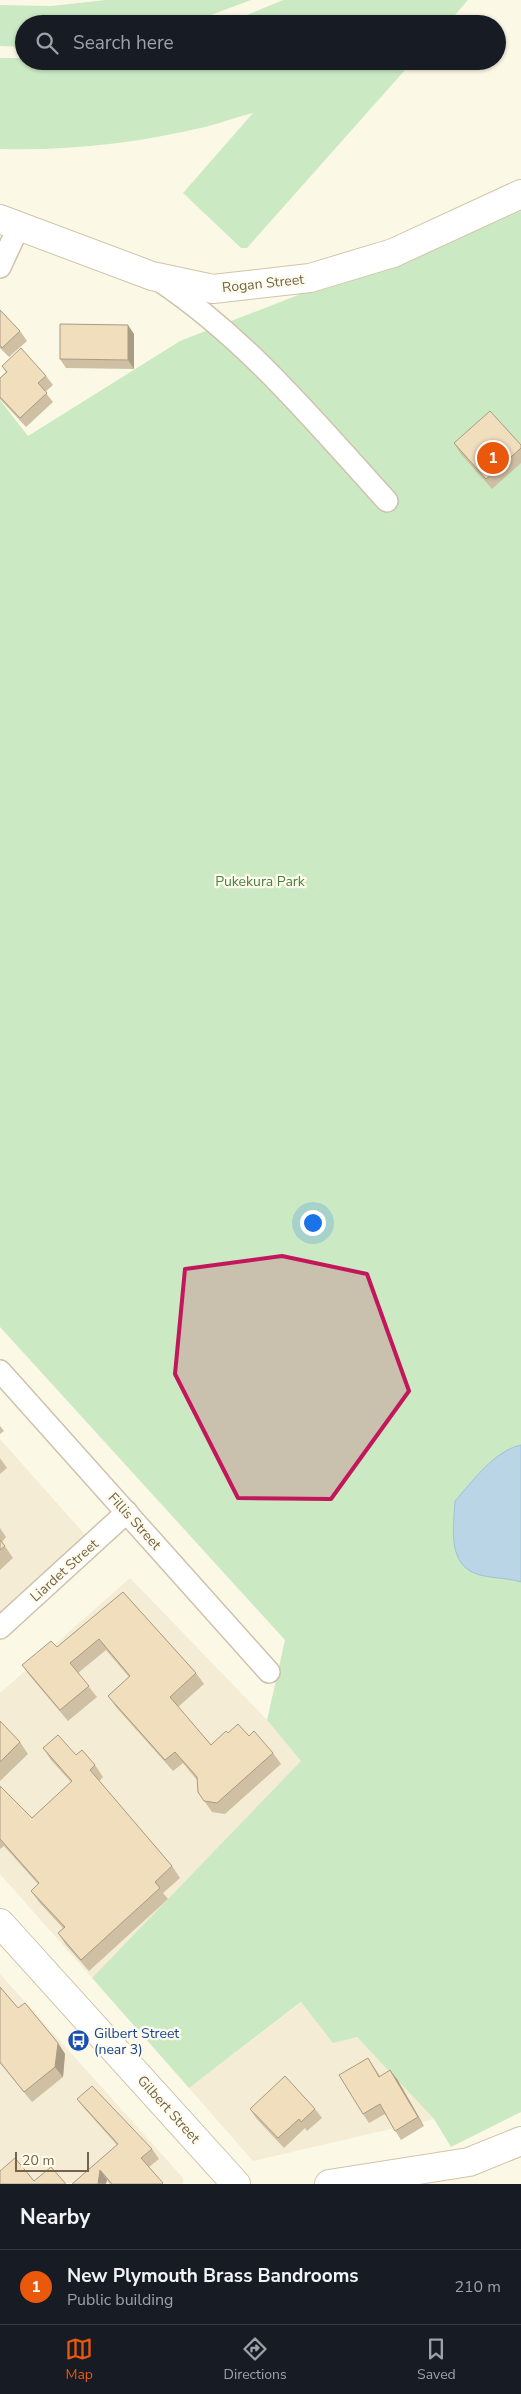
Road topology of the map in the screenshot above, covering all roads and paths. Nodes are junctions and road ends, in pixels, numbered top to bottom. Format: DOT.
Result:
graph roads {
  1 [pos="521,194"];
  2 [pos="10,222"];
  3 [pos="0,267"];
  4 [pos="152,276"];
  5 [pos="386,501"];
  6 [pos="0,1371"];
  7 [pos="127,1512"];
  8 [pos="0,1628"];
  9 [pos="269,1672"];
  10 [pos="0,1923"];
  11 [pos="521,2141"];
  12 [pos="236,2184"];
  13 [pos="329,2184"];
  1 -- 4 [label="street, Rogan Street"];
  2 -- 3 [label="street"];
  2 -- 4 [label="street, Rogan Street"];
  4 -- 5 [label="street"];
  6 -- 7 [label="street, Fillis Street"];
  7 -- 8 [label="street, Liardet Street"];
  7 -- 9 [label="street, Fillis Street"];
  10 -- 12 [label="street, Gilbert Street"];
  11 -- 13 [label="street"];
}
